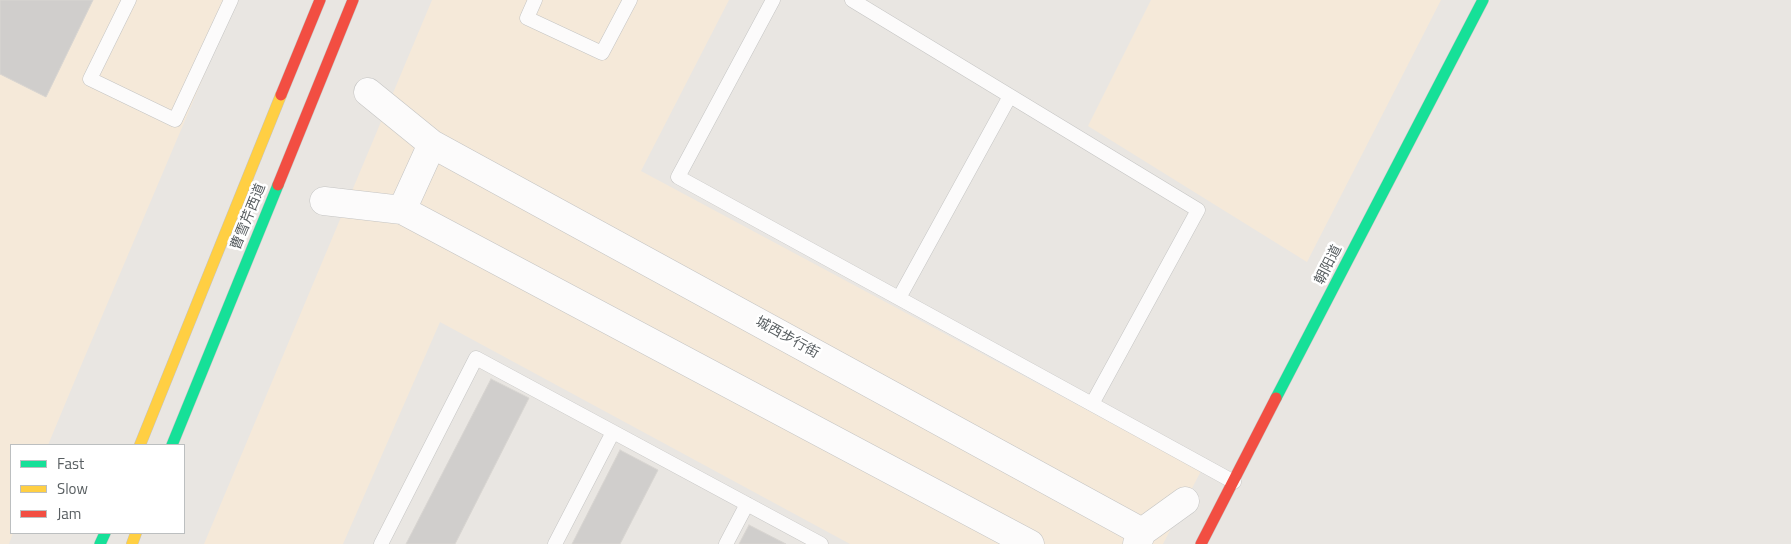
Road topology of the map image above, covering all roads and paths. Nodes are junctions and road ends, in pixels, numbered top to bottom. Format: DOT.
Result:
graph roads {
  1 [pos="129,0"];
  2 [pos="231,0"];
  3 [pos="320,0"];
  4 [pos="353,0"];
  5 [pos="535,0"];
  6 [pos="630,0"];
  7 [pos="773,0"];
  8 [pos="852,0"];
  9 [pos="1482,0"];
  10 [pos="368,92"];
  11 [pos="1010,96"];
  12 [pos="432,144"];
  13 [pos="324,201"];
  14 [pos="402,210"];
  15 [pos="899,298"];
  16 [pos="1092,404"];
  17 [pos="613,432"];
  18 [pos="140,444"];
  19 [pos="172,444"];
  20 [pos="1234,482"];
  21 [pos="1185,501"];
  22 [pos="747,504"];
  23 [pos="1140,538"];
  24 [pos="381,544"];
  25 [pos="555,544"];
  26 [pos="726,544"];
  27 [pos="821,544"];
  28 [pos="1030,544"];
  29 [pos="1201,544"];
  1 -- 2 [label="lane"];
  3 -- 18 [label="main road, 曹雪芹西道"];
  4 -- 19 [label="main road, 曹雪芹西道"];
  5 -- 6 [label="lane"];
  7 -- 15 [label="lane"];
  8 -- 11 [label="lane"];
  9 -- 20 [label="main road, 朝阳道"];
  10 -- 12 [label="street, 城西步行街"];
  11 -- 15 [label="lane"];
  11 -- 16 [label="lane"];
  12 -- 14 [label="street"];
  12 -- 23 [label="street, 城西步行街"];
  13 -- 14 [label="street"];
  14 -- 28 [label="street"];
  15 -- 16 [label="lane"];
  16 -- 20 [label="lane"];
  17 -- 22 [label="lane"];
  17 -- 24 [label="lane"];
  17 -- 25 [label="lane"];
  20 -- 29 [label="main road, 朝阳道"];
  21 -- 23 [label="street"];
  22 -- 26 [label="lane"];
  22 -- 27 [label="lane"];
}
